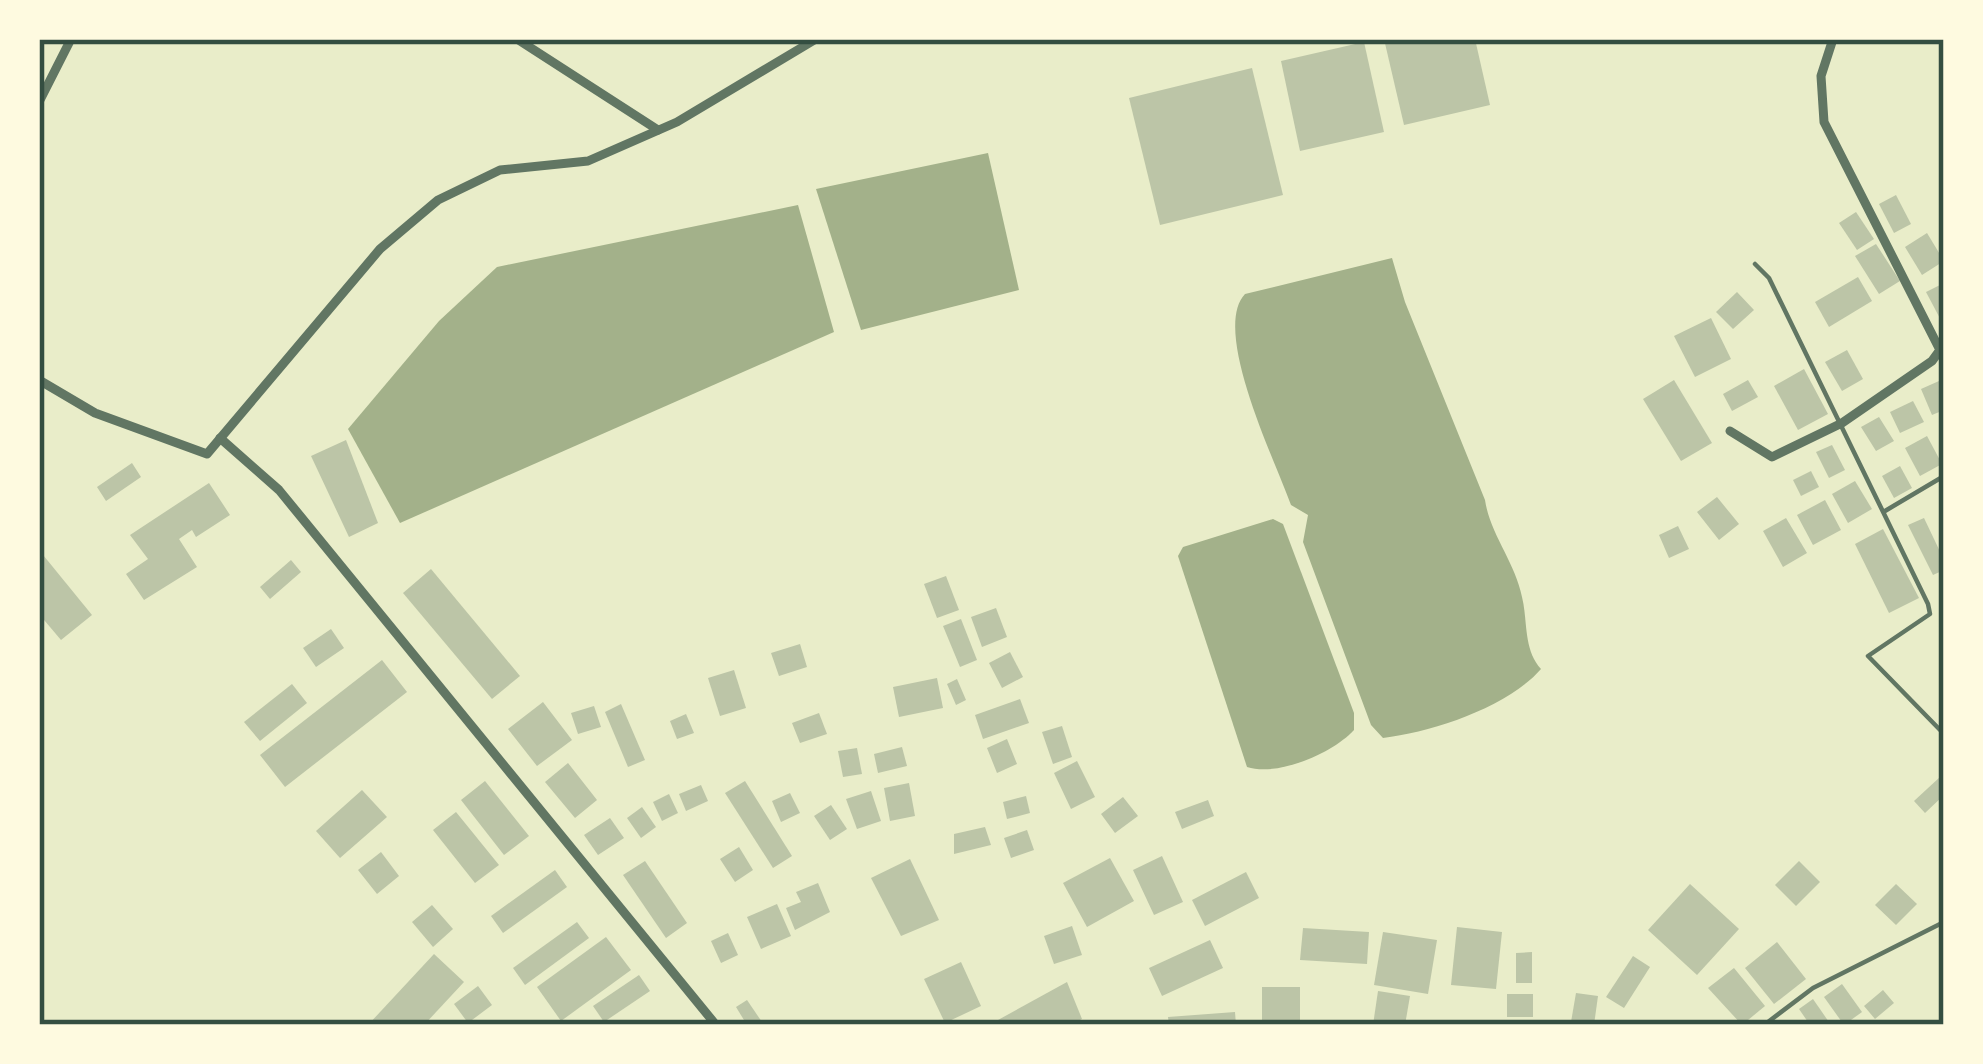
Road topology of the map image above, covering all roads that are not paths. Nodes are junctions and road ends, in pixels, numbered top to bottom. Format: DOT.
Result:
graph roads {
  1 [pos="71,39"];
  2 [pos="517,39"];
  3 [pos="816,39"];
  4 [pos="1833,39"];
  5 [pos="39,102"];
  6 [pos="658,130"];
  7 [pos="1755,264"];
  8 [pos="39,380"];
  9 [pos="1842,423"];
  10 [pos="1730,431"];
  11 [pos="220,438"];
  12 [pos="1944,476"];
  13 [pos="1885,512"];
  14 [pos="1944,734"];
  15 [pos="1944,922"];
  16 [pos="716,1025"];
  17 [pos="1764,1025"];
  1 -- 5 [label="street"];
  2 -- 6 [label="street"];
  3 -- 6 [label="street"];
  4 -- 9 [label="street"];
  6 -- 11 [label="street"];
  7 -- 9 [label="lane"];
  8 -- 11 [label="street"];
  9 -- 10 [label="street"];
  9 -- 13 [label="lane"];
  11 -- 16 [label="street"];
  12 -- 13 [label="lane"];
  13 -- 14 [label="lane"];
  15 -- 17 [label="lane"];
}
